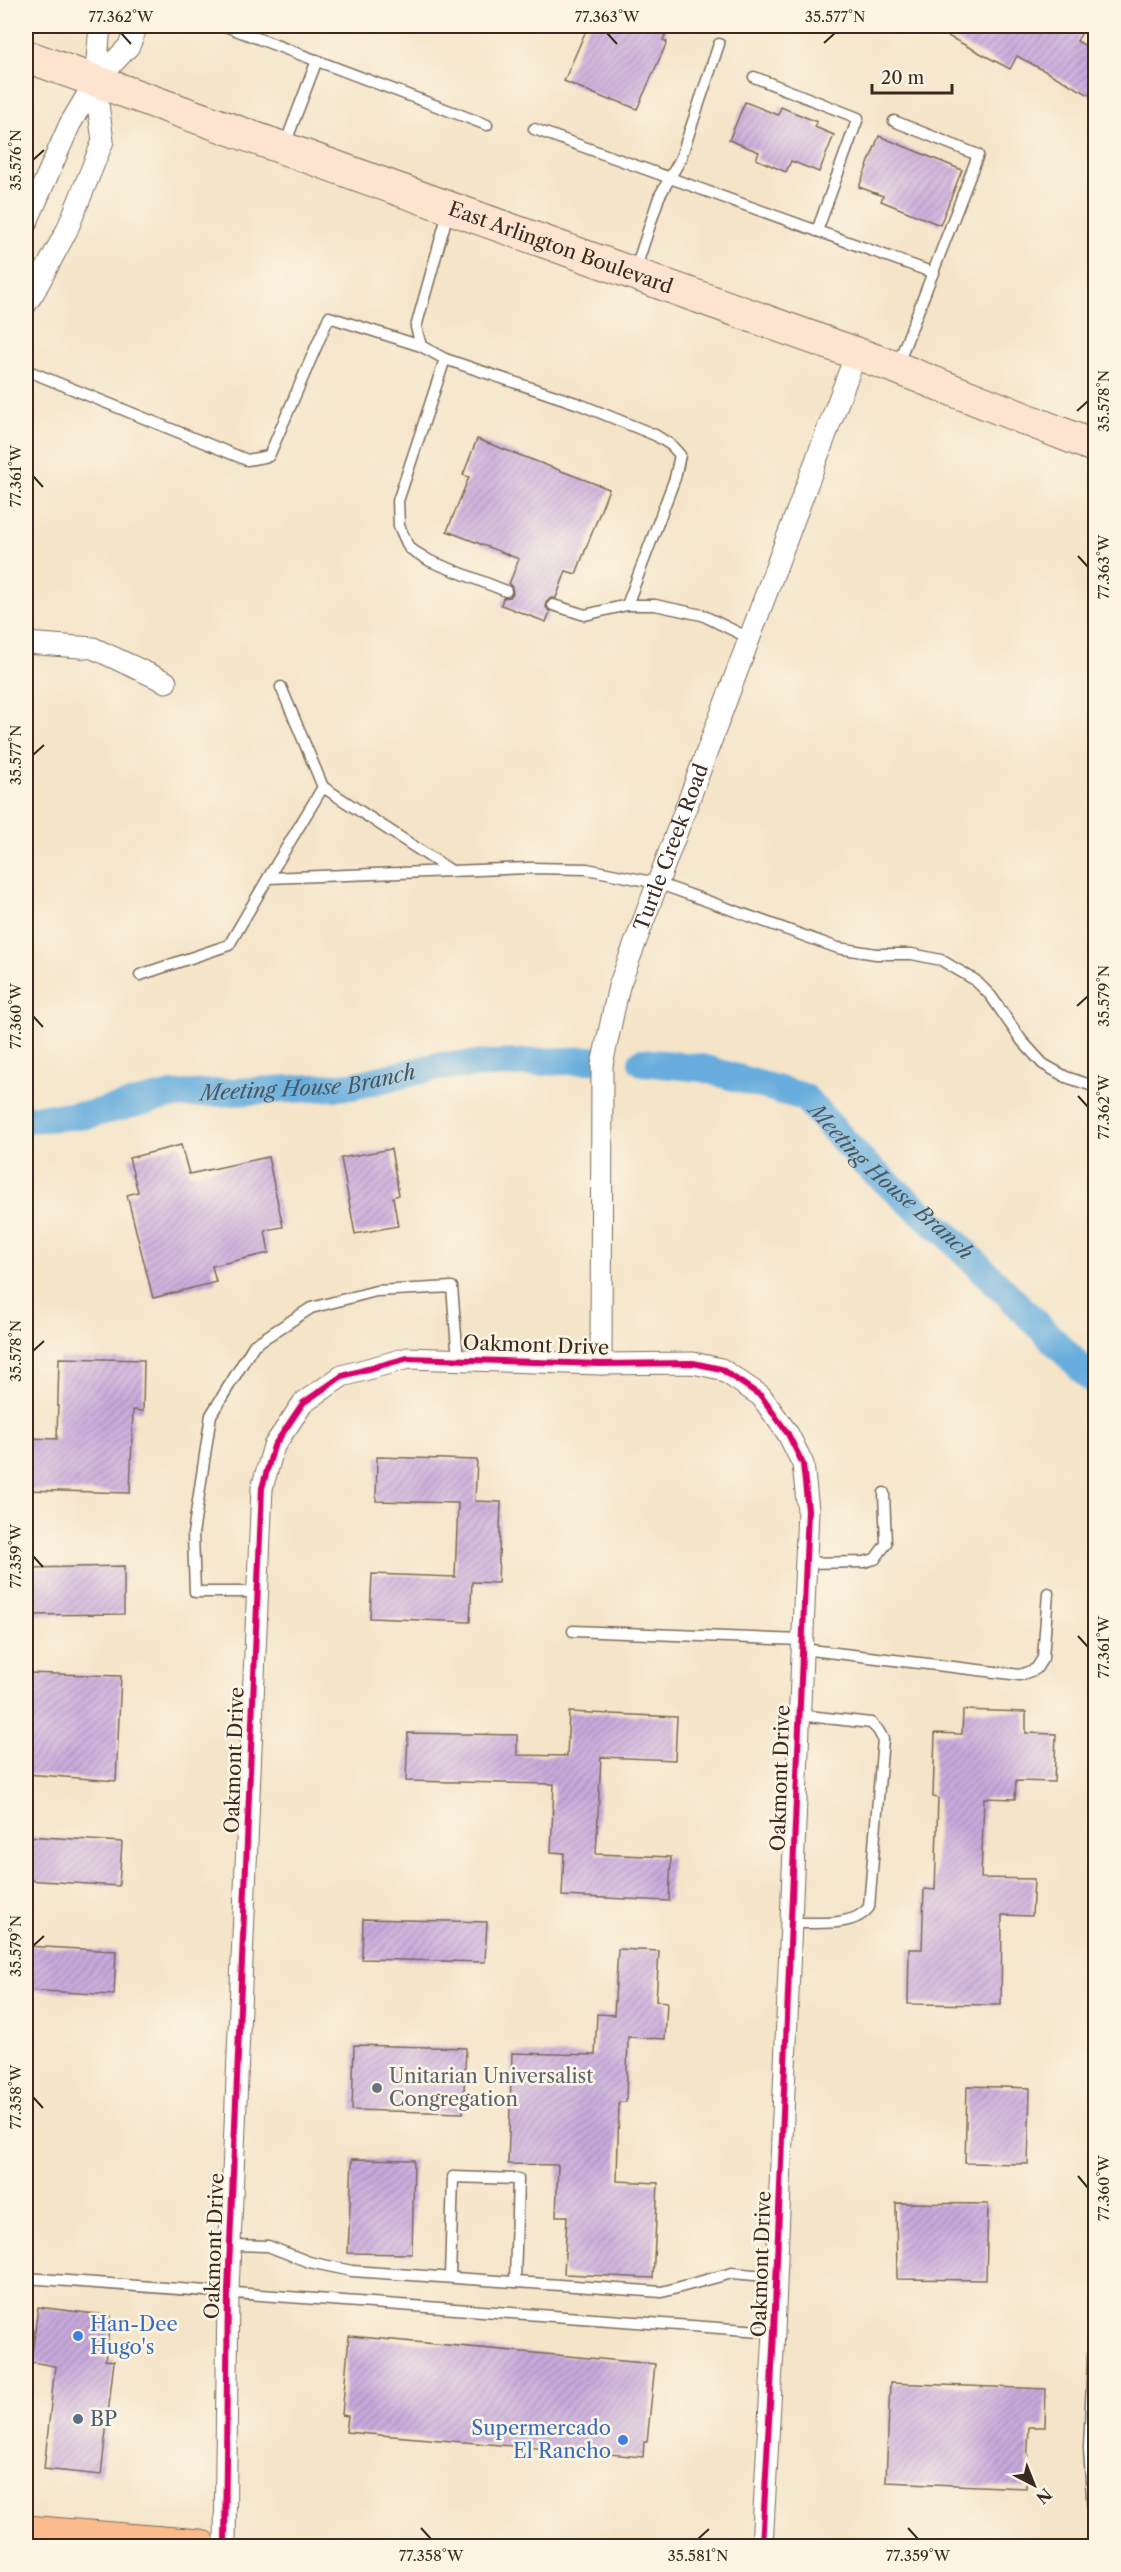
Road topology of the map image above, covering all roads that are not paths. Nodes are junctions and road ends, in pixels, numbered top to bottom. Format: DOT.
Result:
graph roads {
  1 [pos="100,26"];
  2 [pos="137,26"];
  3 [pos="225,26"];
  4 [pos="718,44"];
  5 [pos="26,56"];
  6 [pos="316,60"];
  7 [pos="754,77"];
  8 [pos="95,82"];
  9 [pos="894,121"];
  10 [pos="487,124"];
  11 [pos="534,129"];
  12 [pos="283,149"];
  13 [pos="669,179"];
  14 [pos="449,208"];
  15 [pos="26,224"];
  16 [pos="817,231"];
  17 [pos="934,273"];
  18 [pos="633,274"];
  19 [pos="26,304"];
  20 [pos="421,346"];
  21 [pos="856,354"];
  22 [pos="445,359"];
  23 [pos="897,368"];
  24 [pos="26,370"];
  25 [pos="1095,447"];
  26 [pos="506,591"];
  27 [pos="553,605"];
  28 [pos="627,605"];
  29 [pos="749,639"];
  30 [pos="26,643"];
  31 [pos="166,682"];
  32 [pos="280,687"];
  33 [pos="323,788"];
  34 [pos="450,870"];
  35 [pos="268,878"];
  36 [pos="657,883"];
  37 [pos="141,975"];
  38 [pos="1095,1087"];
  39 [pos="458,1360"];
  40 [pos="601,1364"];
  41 [pos="884,1493"];
  42 [pos="805,1563"];
  43 [pos="258,1592"];
  44 [pos="1048,1593"];
  45 [pos="573,1631"];
  46 [pos="802,1644"];
  47 [pos="799,1715"];
  48 [pos="791,1923"];
  49 [pos="230,2245"];
  50 [pos="26,2277"];
  51 [pos="450,2277"];
  52 [pos="777,2277"];
  53 [pos="515,2282"];
  54 [pos="228,2291"];
  55 [pos="1095,2294"];
  56 [pos="774,2332"];
  57 [pos="1093,2457"];
  58 [pos="26,2532"];
  59 [pos="200,2547"];
  60 [pos="225,2547"];
  61 [pos="762,2547"];
  62 [pos="1095,2547"];
  1 -- 8 [label="street"];
  2 -- 8 [label="street"];
  3 -- 6 [label="lane"];
  4 -- 13 [label="lane"];
  5 -- 8 [label="main road, East Arlington Boulevard"];
  6 -- 10 [label="lane"];
  6 -- 12 [label="lane"];
  7 -- 16 [label="lane"];
  8 -- 12 [label="main road, East Arlington Boulevard"];
  8 -- 15 [label="street"];
  8 -- 19 [label="street"];
  9 -- 17 [label="lane"];
  11 -- 13 [label="lane"];
  12 -- 14 [label="main road, East Arlington Boulevard"];
  13 -- 16 [label="lane"];
  13 -- 18 [label="lane"];
  14 -- 18 [label="main road, East Arlington Boulevard"];
  14 -- 20 [label="lane"];
  16 -- 17 [label="lane"];
  17 -- 23 [label="lane"];
  18 -- 21 [label="main road, East Arlington Boulevard"];
  20 -- 22 [label="lane"];
  20 -- 24 [label="lane"];
  21 -- 23 [label="main road, East Arlington Boulevard"];
  21 -- 29 [label="street, Turtle Creek Road"];
  22 -- 26 [label="lane"];
  22 -- 28 [label="lane"];
  23 -- 25 [label="main road, East Arlington Boulevard"];
  27 -- 28 [label="lane"];
  28 -- 29 [label="lane"];
  29 -- 36 [label="street, Turtle Creek Road"];
  30 -- 31 [label="street"];
  32 -- 33 [label="lane"];
  33 -- 34 [label="lane"];
  33 -- 35 [label="lane"];
  34 -- 35 [label="lane"];
  34 -- 36 [label="lane"];
  35 -- 37 [label="lane"];
  36 -- 38 [label="lane"];
  36 -- 40 [label="street, Turtle Creek Road"];
  39 -- 40 [label="street, Oakmont Drive"];
  39 -- 43 [label="street, Oakmont Drive"];
  39 -- 43 [label="lane"];
  40 -- 42 [label="street, Oakmont Drive"];
  41 -- 42 [label="lane"];
  42 -- 46 [label="street, Oakmont Drive"];
  43 -- 49 [label="street, Oakmont Drive"];
  44 -- 46 [label="lane"];
  45 -- 46 [label="lane"];
  46 -- 47 [label="street, Oakmont Drive"];
  47 -- 48 [label="street, Oakmont Drive"];
  47 -- 48 [label="lane"];
  48 -- 52 [label="street, Oakmont Drive"];
  49 -- 51 [label="lane"];
  49 -- 54 [label="street, Oakmont Drive"];
  50 -- 54 [label="lane"];
  51 -- 53 [label="lane"];
  51 -- 53 [label="lane"];
  52 -- 53 [label="lane"];
  52 -- 56 [label="street, Oakmont Drive"];
  54 -- 56 [label="lane"];
  54 -- 60 [label="street, Oakmont Drive"];
  55 -- 57 [label="lane"];
  56 -- 61 [label="street, Oakmont Drive"];
  57 -- 62 [label="lane"];
  58 -- 59 [label="main road"];
}
